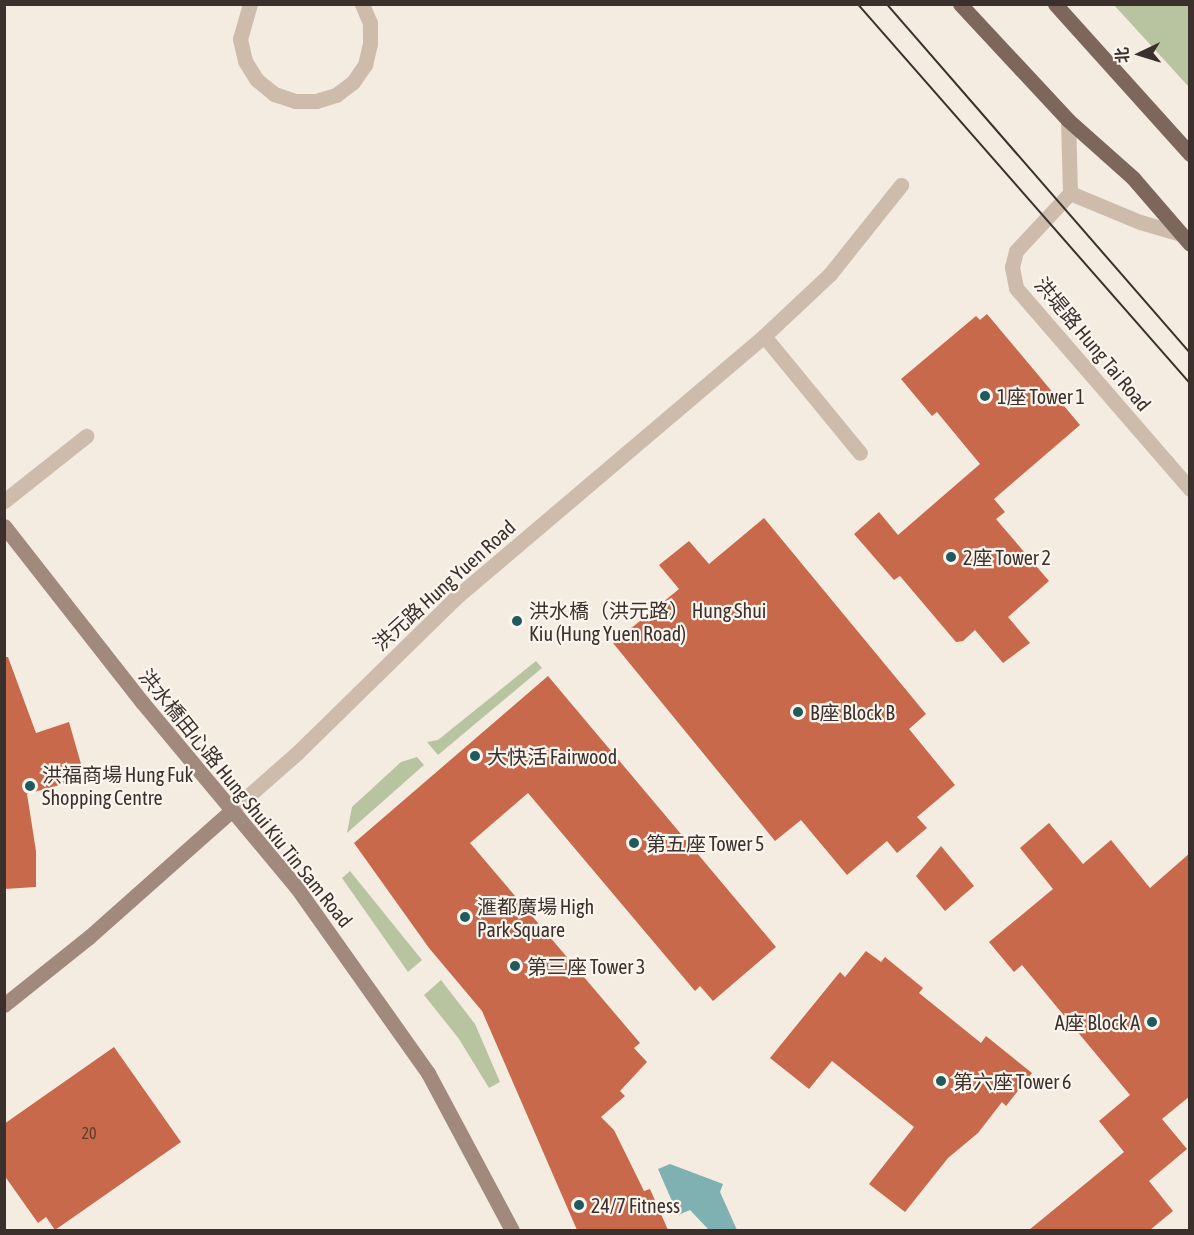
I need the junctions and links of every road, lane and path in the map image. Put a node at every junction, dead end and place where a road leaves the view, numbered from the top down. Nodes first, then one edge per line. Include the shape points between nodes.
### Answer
1 (250, 4) edge
2 (362, 4) edge
3 (960, 4) edge
4 (1055, 4) edge
5 (1068, 120) junction
6 (1190, 154) edge
7 (901, 186) dead end
8 (1070, 193) junction
9 (1185, 239) edge
10 (764, 336) junction
11 (86, 436) dead end
12 (860, 453) dead end
13 (1190, 489) edge
14 (4, 501) edge
15 (4, 526) edge
16 (231, 811) junction
17 (4, 1005) edge
18 (512, 1230) edge

1 - 2 street via 240,39 245,62 257,80 274,94 295,101 316,101 336,95 353,82 365,65 370,23
3 - 5 main road
4 - 6 main road
5 - 8 street
5 - 9 main road via 1133,178
7 - 10 street, 洪元路 Hung Yuen Road via 830,274
8 - 9 street
8 - 13 street, 洪堤路 Hung Tai Road via 1016,251 1012,267 1016,288
10 - 12 street
10 - 16 street, 洪元路 Hung Yuen Road via 454,599 297,753
11 - 14 street
15 - 16 street, 洪水橋田心路 Hung Shui Kiu Tin Sam Road
16 - 17 street, 洪元路 Hung Yuen Road via 89,937
16 - 18 street, 洪水橋田心路 Hung Shui Kiu Tin Sam Road via 297,888 428,1073

